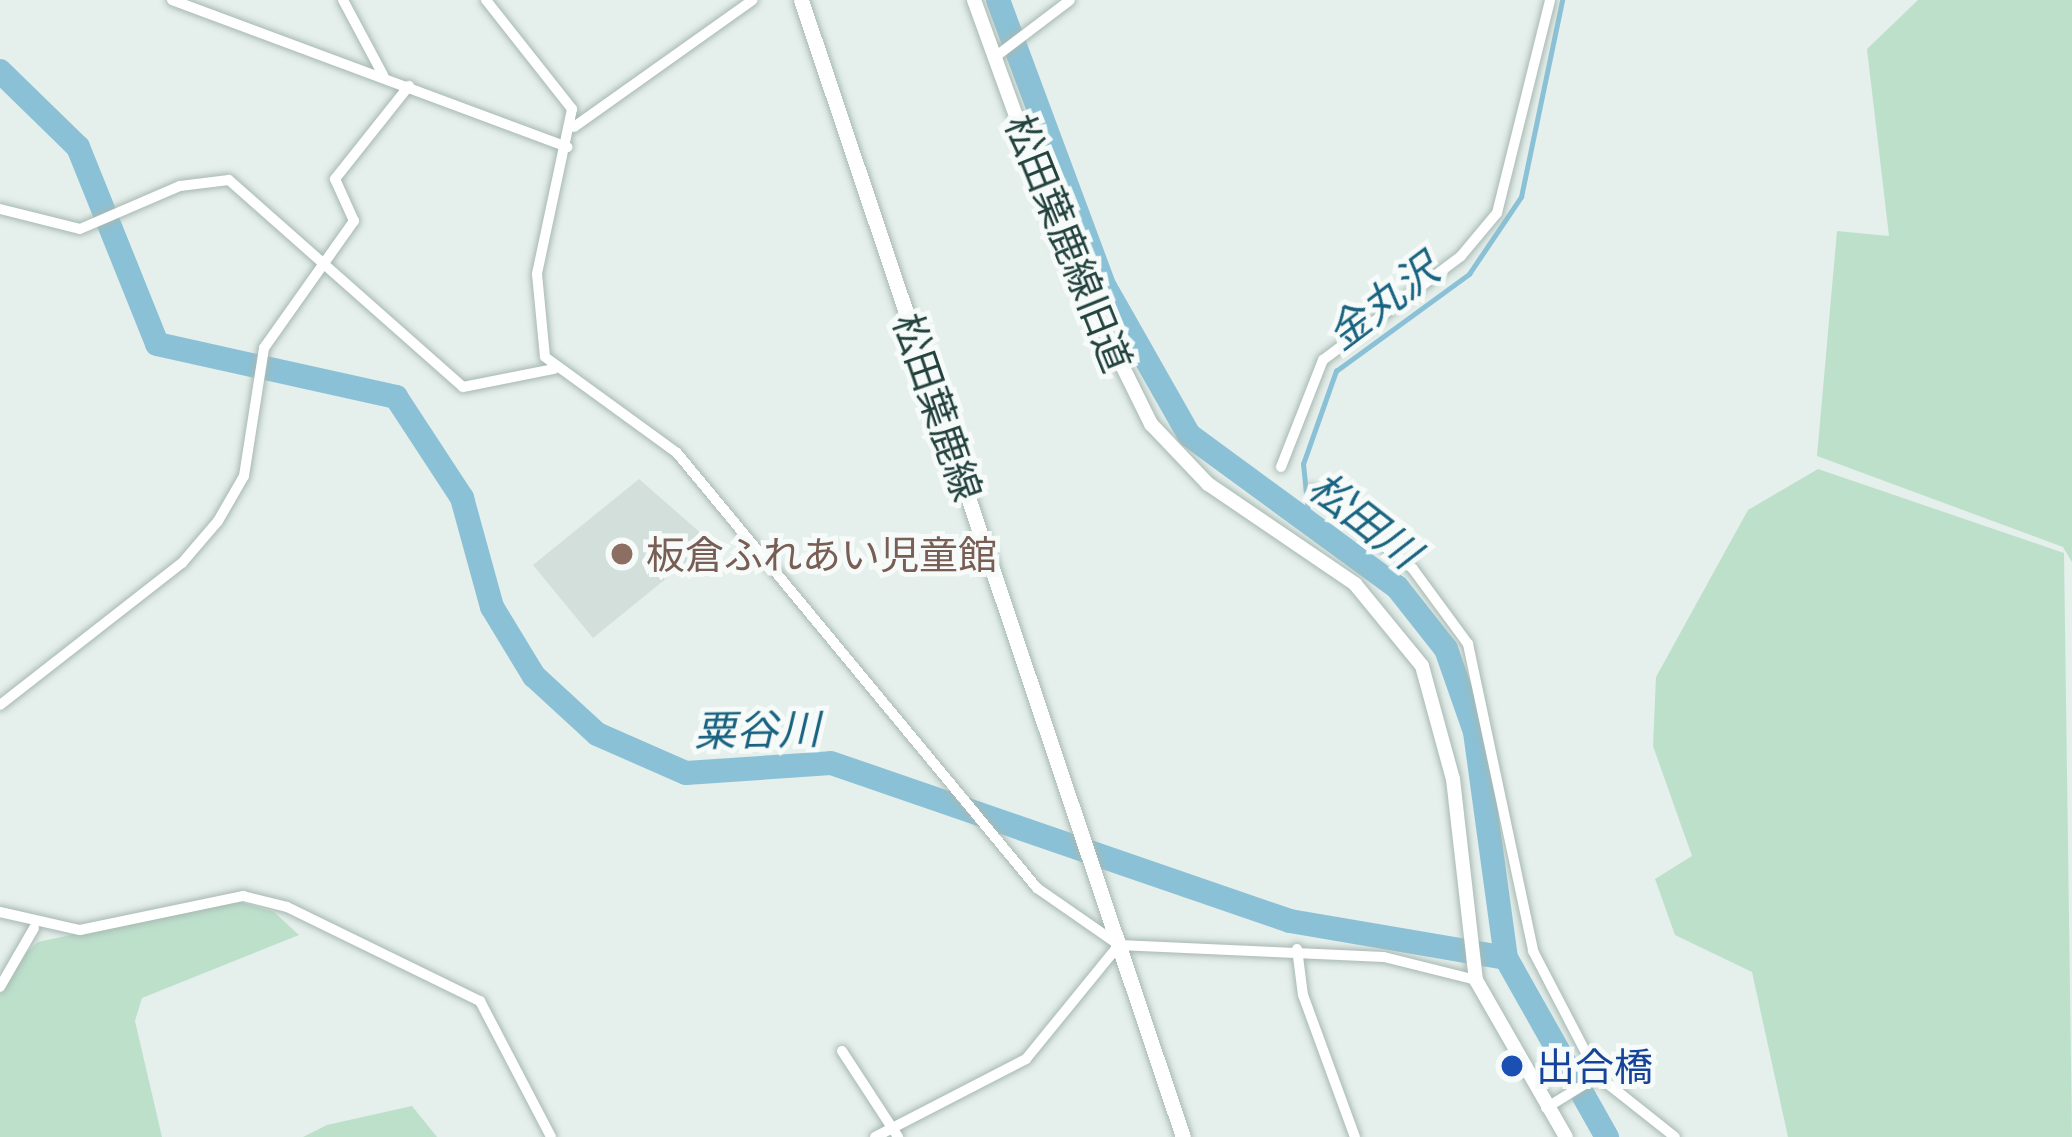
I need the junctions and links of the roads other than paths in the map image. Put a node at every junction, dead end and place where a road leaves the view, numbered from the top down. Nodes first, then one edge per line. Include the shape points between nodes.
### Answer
1 (172, 0) edge
2 (343, 0) edge
3 (486, 0) edge
4 (753, 0) edge
5 (801, 0) edge
6 (974, 0) edge
7 (1070, 0) edge
8 (1550, 0) edge
9 (995, 57) junction
10 (382, 75) junction
11 (409, 86) junction
12 (574, 127) junction
13 (568, 147) junction
14 (0, 209) edge
15 (316, 261) junction
16 (554, 369) junction
17 (1281, 467) dead end
18 (1312, 490) dead end
19 (0, 705) edge
20 (0, 912) edge
21 (34, 928) junction
22 (1119, 944) junction
23 (1297, 950) junction
24 (1475, 976) junction
25 (0, 987) edge
26 (842, 1051) dead end
27 (1594, 1079) junction
28 (1550, 1106) junction
29 (894, 1131) edge
30 (551, 1137) edge
31 (875, 1137) edge
32 (1183, 1137) edge
33 (1355, 1137) edge
34 (1566, 1137) edge
35 (1675, 1137) edge

1 - 10 street
2 - 10 street
3 - 12 street via 559,85
4 - 12 street
5 - 22 main road, 松田葉鹿線
6 - 9 street, 松田葉鹿線旧道
7 - 9 street
8 - 17 street via 1497,213 1460,256 1323,360
9 - 24 street, 松田葉鹿線旧道 via 1088,305 1150,424 1208,484 1355,584 1422,666 1453,779
10 - 11 street
11 - 13 street
11 - 15 street via 334,179 356,215
12 - 13 street
13 - 16 street via 536,288
14 - 15 street via 80,229 180,187 229,180
15 - 16 street via 463,387
15 - 19 street via 264,348 244,476 218,521 182,563
16 - 22 street via 677,453 976,823 1037,888
18 - 27 street via 1414,570 1468,644 1496,736 1529,937
20 - 21 street
21 - 25 street
21 - 30 street via 80,930 244,896 287,907 480,1001
22 - 23 street
22 - 29 street via 1026,1059
22 - 32 main road
23 - 24 street
23 - 33 street via 1303,995
24 - 28 street
26 - 29 street
27 - 28 street
27 - 35 street
28 - 34 street
29 - 31 street

